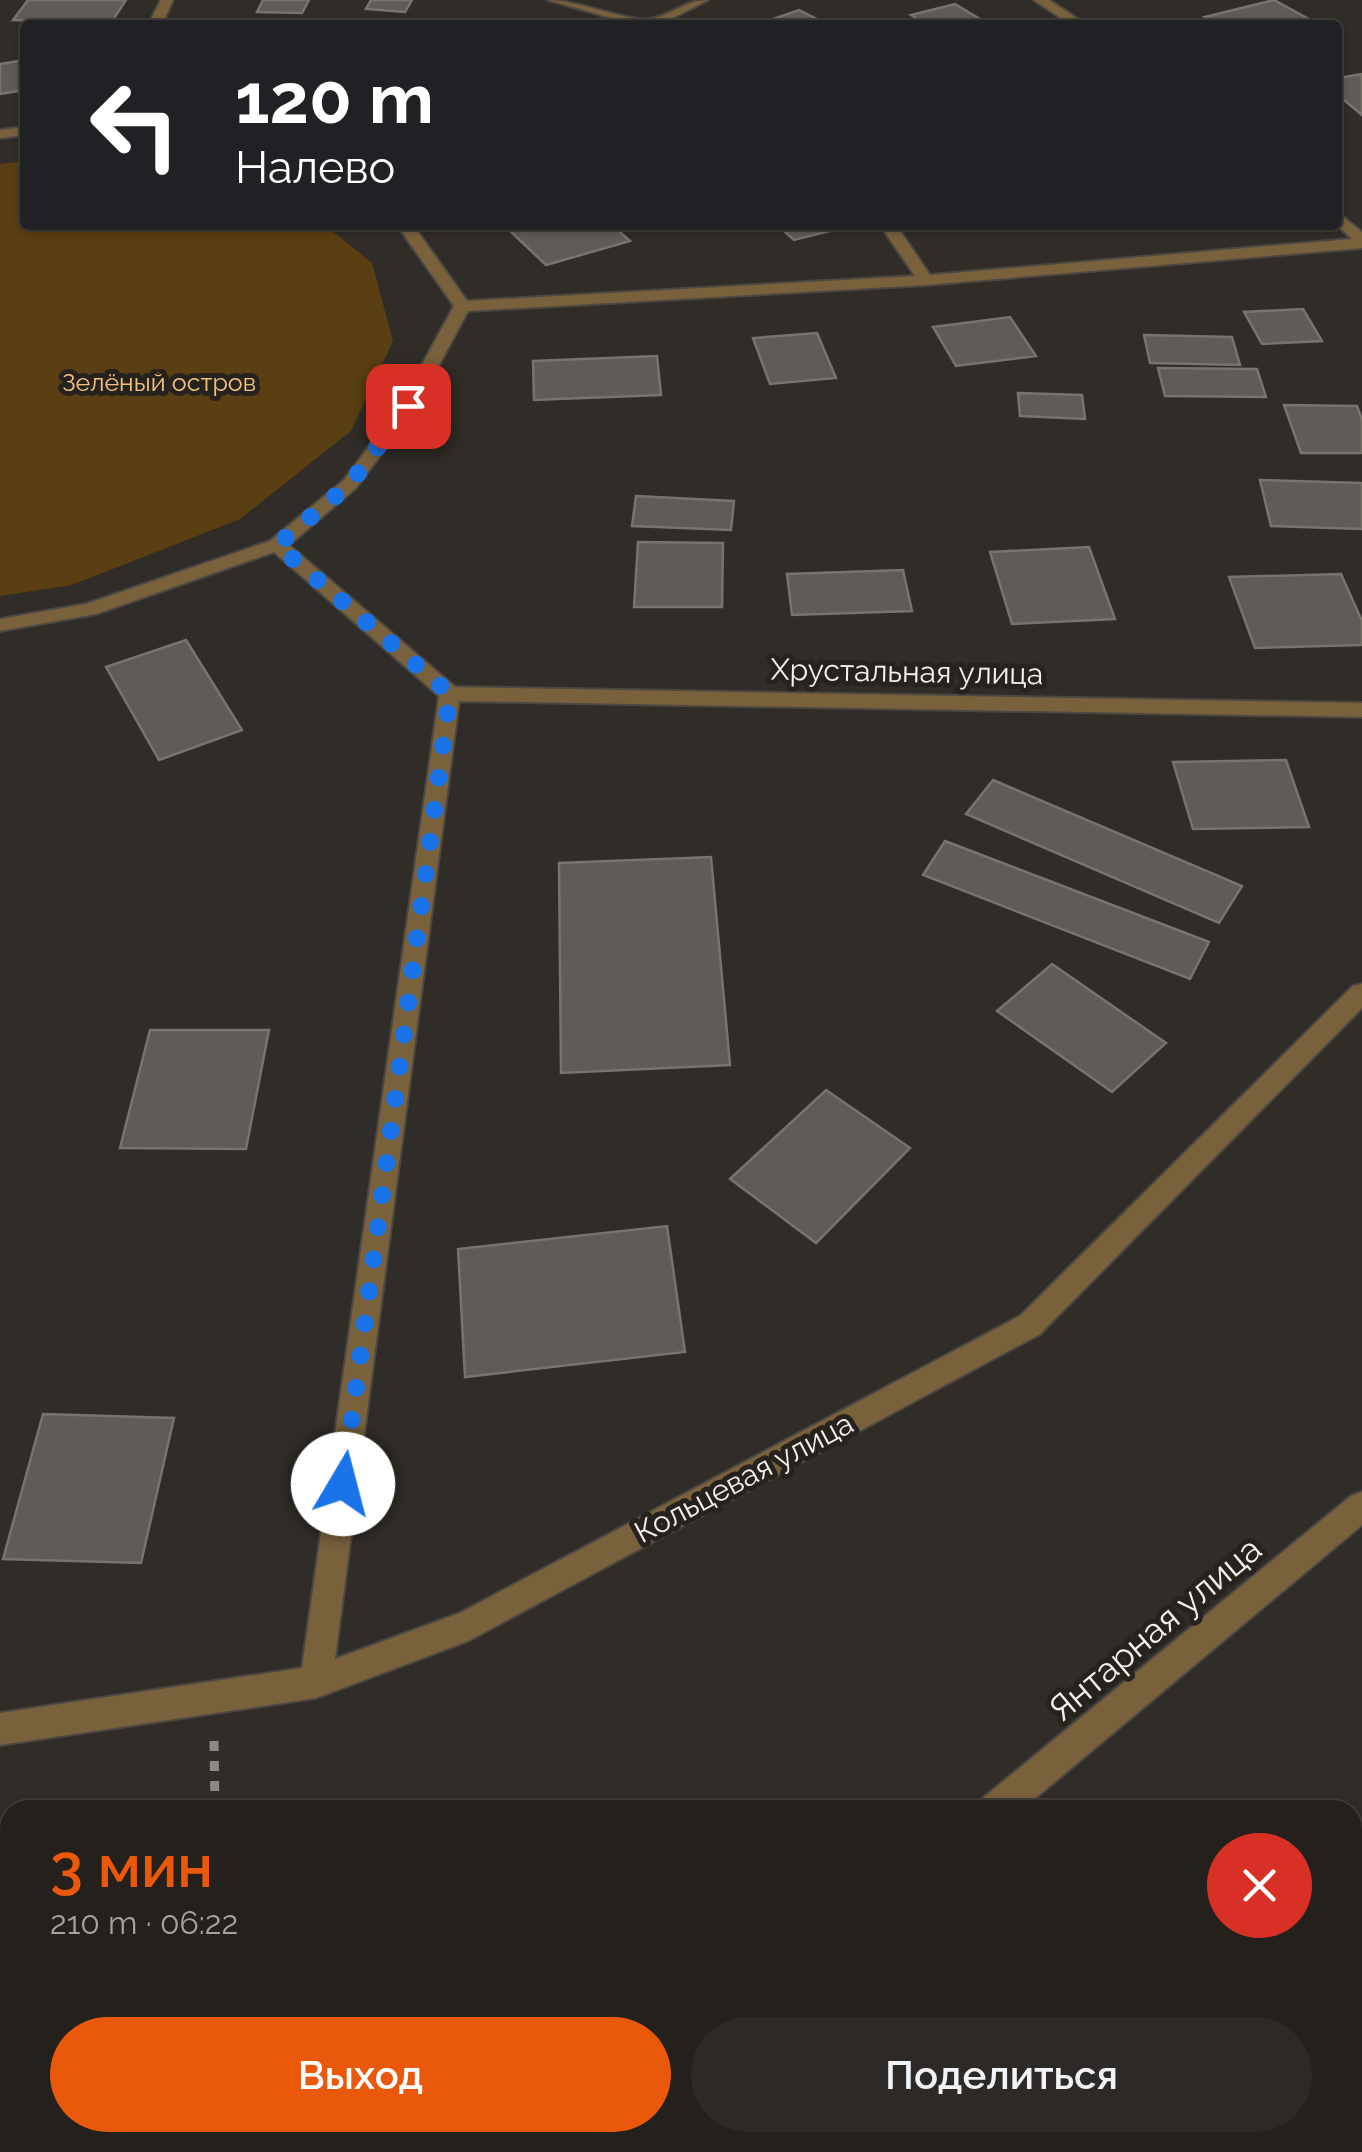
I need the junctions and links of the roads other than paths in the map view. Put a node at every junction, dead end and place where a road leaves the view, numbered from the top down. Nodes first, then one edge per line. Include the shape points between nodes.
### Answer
1 (554, 0) edge
2 (702, 0) edge
3 (1040, 0) edge
4 (630, 20) edge
5 (660, 20) edge
6 (1072, 20) edge
7 (1342, 222) edge
8 (409, 230) edge
9 (891, 230) edge
10 (1362, 241) edge
11 (926, 280) junction
12 (462, 306) junction
13 (277, 545) junction
14 (0, 626) edge
15 (450, 694) junction
16 (1362, 710) edge
17 (1362, 994) edge
18 (1362, 1506) edge
19 (316, 1682) junction
20 (0, 1729) edge
21 (1007, 1800) edge

1 - 4 street
2 - 5 street
3 - 6 street
7 - 10 street
8 - 12 street
9 - 11 street
10 - 11 street
11 - 12 street
12 - 13 street via 408,406 350,484
13 - 14 street via 89,610
13 - 15 street
15 - 16 street, Хрустальная улица
15 - 19 street
17 - 19 street, Кольцевая улица via 1030,1325 468,1626
18 - 21 street, Янтарная улица
19 - 20 street, Кольцевая улица

